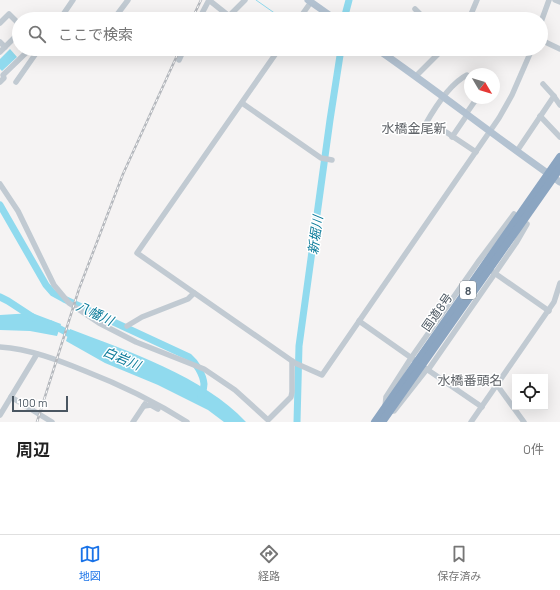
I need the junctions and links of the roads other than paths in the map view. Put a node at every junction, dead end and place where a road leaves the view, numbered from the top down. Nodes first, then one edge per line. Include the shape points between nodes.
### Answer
1 (73, 0) edge
2 (128, 0) edge
3 (209, 0) edge
4 (245, 0) edge
5 (477, 0) edge
6 (549, 0) edge
7 (555, 0) edge
8 (309, 1) edge
9 (560, 2) edge
10 (415, 9) dead end
11 (65, 12) edge
12 (119, 12) edge
13 (203, 12) edge
14 (224, 12) edge
15 (233, 12) edge
16 (303, 12) edge
17 (325, 12) edge
18 (418, 12) edge
19 (472, 12) edge
20 (545, 12) edge
21 (12, 16) edge
22 (0, 23) edge
23 (12, 40) edge
24 (0, 42) edge
25 (548, 43) edge
26 (5, 47) junction
27 (560, 49) edge
28 (0, 52) edge
29 (22, 56) edge
30 (34, 56) edge
31 (181, 56) edge
32 (274, 56) edge
33 (387, 56) edge
34 (436, 56) edge
35 (529, 56) edge
36 (179, 60) dead end
37 (1, 74) edge
38 (416, 76) junction
39 (464, 76) edge
40 (0, 82) edge
41 (16, 82) dead end
42 (543, 84) dead end
43 (554, 96) junction
44 (444, 97) junction
45 (242, 103) junction
46 (473, 104) edge
47 (560, 105) edge
48 (466, 114) junction
49 (540, 116) junction
50 (490, 132) junction
51 (452, 136) junction
52 (560, 137) edge
53 (517, 151) junction
54 (476, 152) junction
55 (560, 157) edge
56 (332, 160) dead end
57 (560, 168) edge
58 (554, 178) edge
59 (0, 184) edge
60 (514, 214) dead end
61 (527, 224) dead end
62 (494, 273) junction
63 (560, 283) edge
64 (194, 293) junction
65 (549, 311) junction
66 (359, 322) junction
67 (127, 326) dead end
68 (0, 348) edge
69 (37, 354) junction
70 (412, 358) junction
71 (294, 362) junction
72 (427, 369) junction
73 (497, 385) junction
74 (11, 397) junction
75 (150, 400) junction
76 (144, 406) junction
77 (482, 407) junction
78 (388, 409) junction
79 (0, 415) edge
80 (52, 422) edge
81 (133, 422) edge
82 (180, 422) edge
83 (187, 422) edge
84 (375, 422) edge
85 (382, 422) edge
86 (471, 422) edge
87 (524, 422) edge

1 - 11 street
2 - 12 street
3 - 13 street
3 - 14 street
4 - 15 street
5 - 19 street
6 - 20 street
7 - 9 street
8 - 16 street
8 - 17 main road
10 - 18 street
21 - 22 street via 10,14
23 - 26 street
24 - 26 street
25 - 27 street
26 - 28 street
29 - 37 street
30 - 41 street
31 - 36 street
32 - 45 street
33 - 38 main road
34 - 38 street
35 - 50 street via 512,95
37 - 40 street via 4,78
38 - 44 main road
39 - 44 street
42 - 43 street
43 - 47 street
43 - 49 street
44 - 48 main road
44 - 51 street via 425,125
45 - 56 street via 321,158
45 - 64 street via 137,253
46 - 48 street
48 - 50 main road
48 - 51 street
49 - 52 street
49 - 53 street
50 - 53 main road
50 - 54 street
51 - 54 street
53 - 58 main road
54 - 66 street
55 - 58 highway, 国道8号 / 8
57 - 58 highway, 国道8号 / 8
58 - 78 highway, 国道8号 / 8
59 - 71 street via 18,211 54,285 69,303 88,316 147,347 204,369 235,390 268,420 291,397
60 - 70 street
61 - 62 street
62 - 65 street
62 - 72 street
63 - 65 street
64 - 67 street via 188,299 142,317
64 - 71 street
65 - 73 street
66 - 70 street
66 - 71 street via 322,375
68 - 69 street
69 - 74 street
69 - 75 street via 76,367
70 - 78 street via 386,397
72 - 77 street
72 - 78 street via 394,411
73 - 77 street
73 - 87 street
74 - 79 street
74 - 80 street
75 - 76 street
75 - 83 street
76 - 81 street
76 - 82 street via 154,406
77 - 86 street
78 - 84 highway, 国道8号 / 8
78 - 85 highway, 国道8号 / 8

